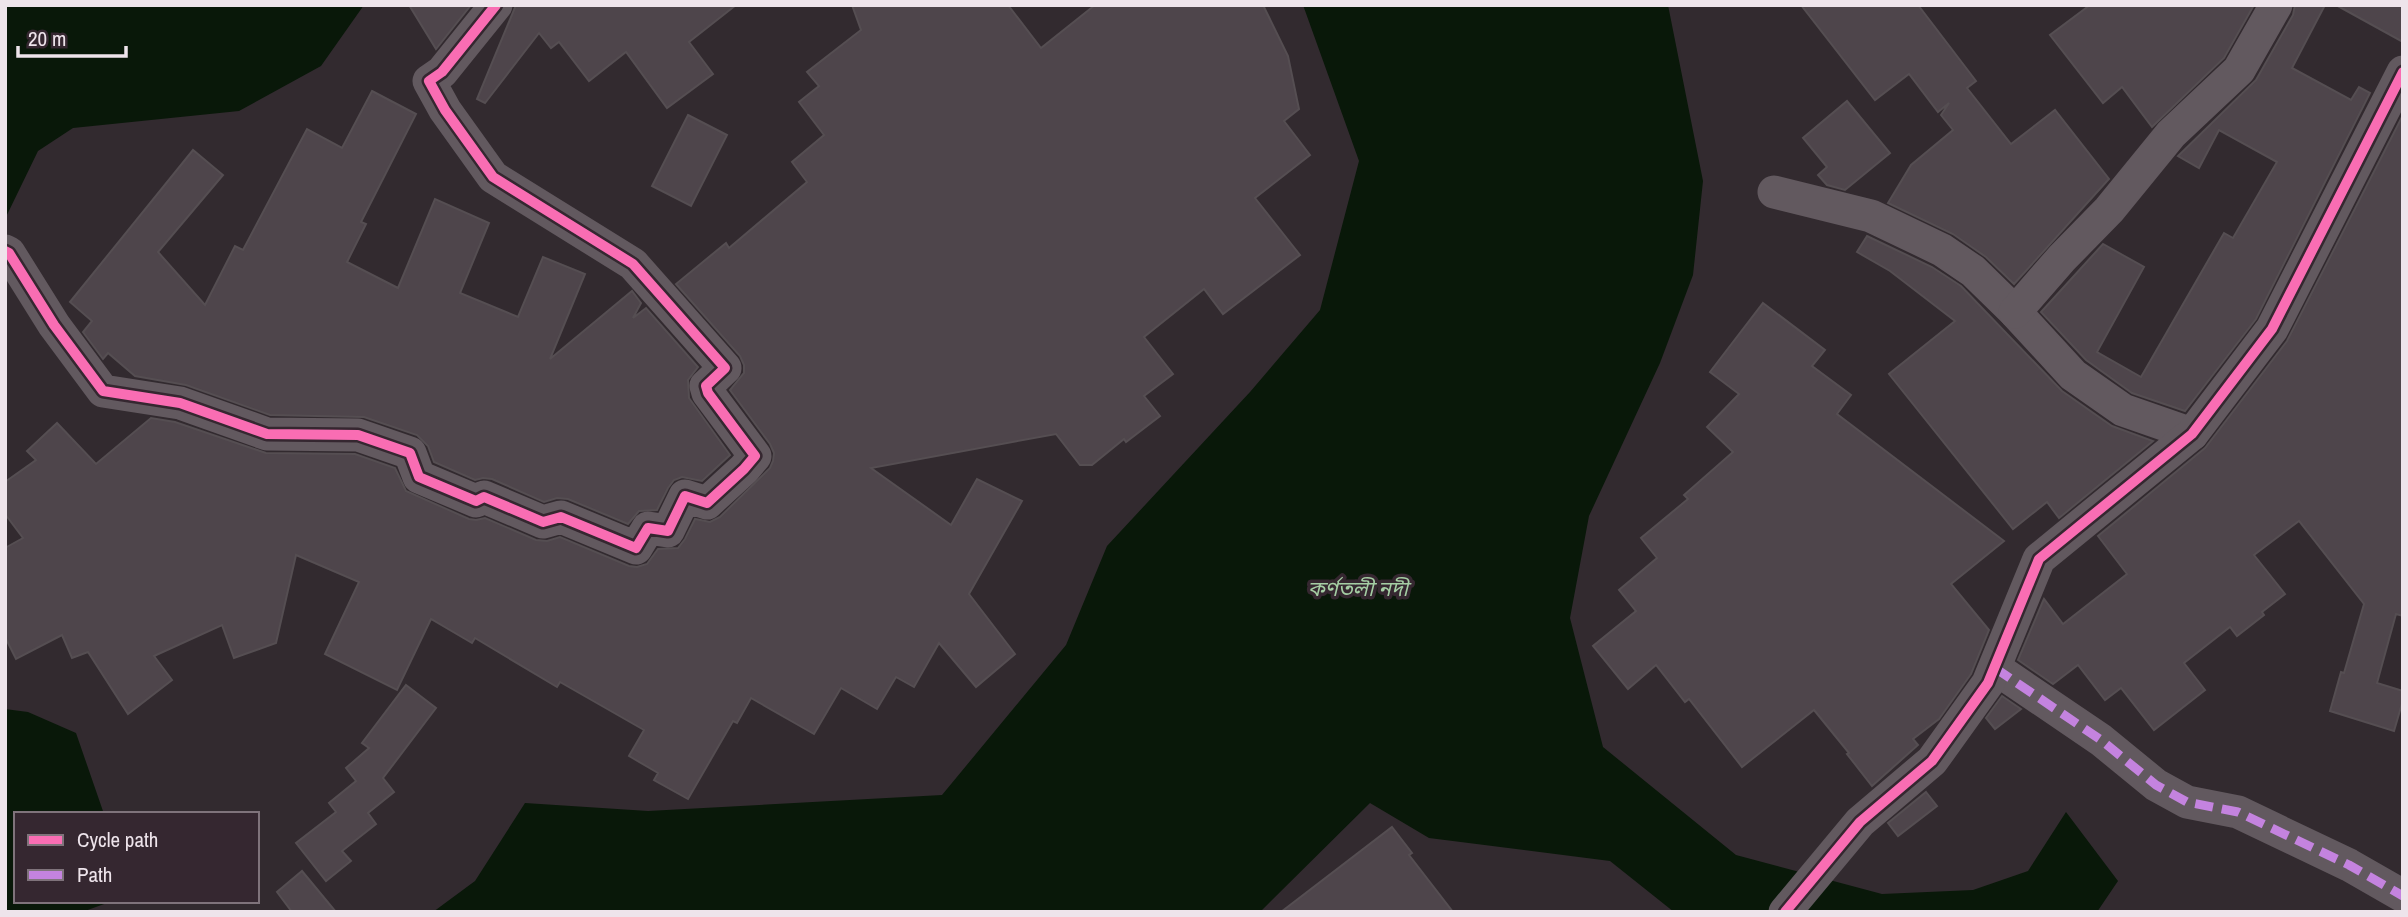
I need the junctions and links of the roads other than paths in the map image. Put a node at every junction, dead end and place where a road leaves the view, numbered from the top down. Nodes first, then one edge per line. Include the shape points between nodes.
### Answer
1 (496, 5) edge
2 (2276, 5) edge
3 (2403, 72) edge
4 (1774, 192) dead end
5 (7, 252) edge
6 (2015, 312) junction
7 (2192, 434) junction
8 (1995, 668) junction
9 (2403, 895) edge
10 (1784, 912) edge

1 - 5 street via 442,72 429,81 445,110 493,177 633,264 724,368 706,386 708,393 755,456 707,503 685,496 668,530 648,528 636,548 561,517 543,522 484,497 476,501 419,477 410,453 358,435 267,434 180,403 103,391
2 - 6 street via 2239,70 2171,134 2109,211
3 - 7 street via 2272,329
4 - 6 street via 1871,216 1942,250 1973,271
6 - 7 street via 2073,375 2123,410
7 - 8 street via 2039,559
8 - 9 street via 2101,740 2156,785 2187,802 2238,813
8 - 10 street via 1932,761 1860,822

